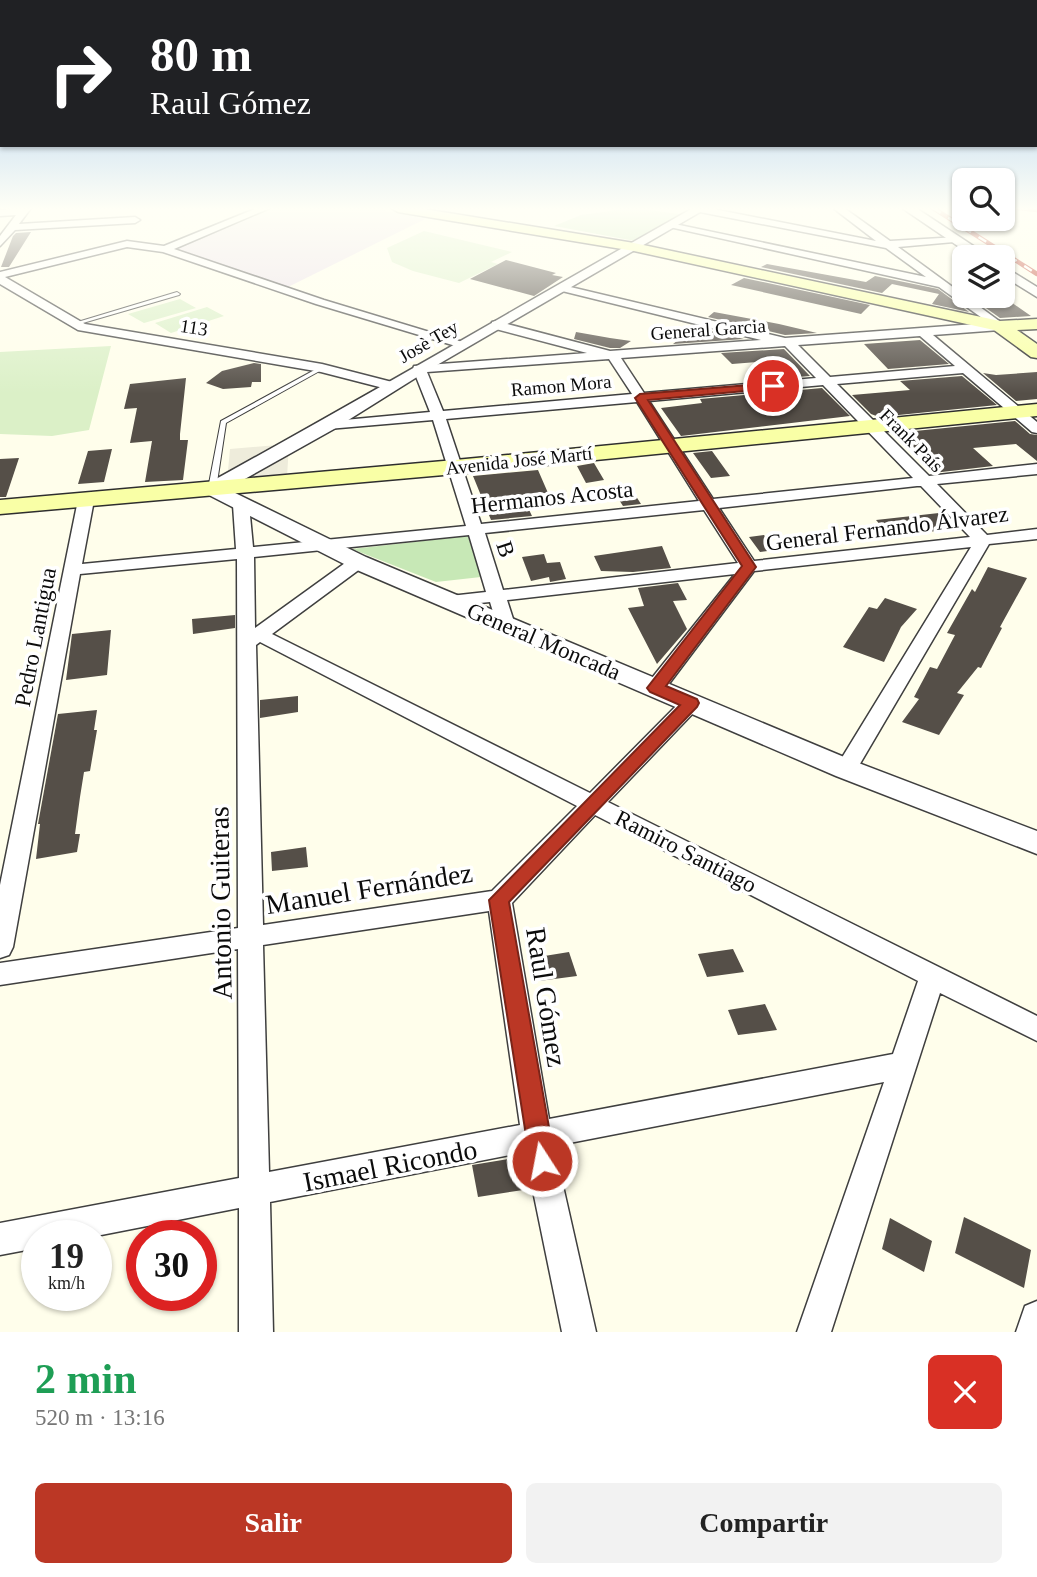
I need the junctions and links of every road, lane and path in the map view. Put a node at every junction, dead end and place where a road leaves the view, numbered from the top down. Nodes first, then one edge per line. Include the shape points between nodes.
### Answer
1 (23, 270) edge
2 (227, 270) edge
3 (593, 270) edge
4 (741, 270) edge
5 (877, 270) edge
6 (923, 270) edge
7 (0, 276) edge
8 (1015, 279) edge
9 (942, 284) junction
10 (562, 288) junction
11 (177, 293) dead end
12 (1037, 293) edge
13 (74, 324) junction
14 (1037, 324) edge
15 (496, 326) junction
16 (1000, 326) junction
17 (923, 332) junction
18 (789, 343) junction
19 (463, 344) junction
20 (1037, 353) edge
21 (614, 356) junction
22 (322, 368) junction
23 (419, 369) junction
24 (964, 369) junction
25 (827, 381) junction
26 (391, 386) junction
27 (640, 398) junction
28 (1026, 411) edge
29 (438, 415) junction
30 (328, 425) junction
31 (871, 426) junction
32 (1037, 429) edge
33 (671, 446) junction
34 (455, 467) junction
35 (1037, 469) edge
36 (925, 481) junction
37 (243, 488) junction
38 (212, 489) junction
39 (86, 500) junction
40 (708, 503) junction
41 (0, 507) edge
42 (475, 528) junction
43 (1037, 534) edge
44 (984, 540) junction
45 (326, 547) junction
46 (245, 554) junction
47 (358, 562) junction
48 (749, 567) junction
49 (73, 570) junction
50 (497, 596) junction
51 (450, 601) junction
52 (506, 625) junction
53 (253, 639) junction
54 (655, 688) junction
55 (691, 703) junction
56 (846, 769) junction
57 (593, 804) junction
58 (1037, 843) edge
59 (499, 900) junction
60 (250, 939) junction
61 (0, 947) edge
62 (0, 974) edge
63 (933, 976) junction
64 (1037, 1029) edge
65 (903, 1065) junction
66 (537, 1137) junction
67 (254, 1192) junction
68 (0, 1239) edge
69 (1037, 1318) edge
70 (256, 1332) edge
71 (579, 1332) edge
72 (814, 1332) edge
73 (1033, 1332) edge

1 - 7 street
2 - 19 street
3 - 10 street, Josè Tey
4 - 16 main road
5 - 9 street
6 - 9 street
7 - 13 street, 113
8 - 12 street
9 - 16 street
10 - 15 street, Josè Tey
10 - 18 street
11 - 13 lane
13 - 22 street, 113
14 - 16 main road
15 - 19 street, Josè Tey
15 - 21 street
16 - 17 street, General Garcia
16 - 20 main road
17 - 18 street, General Garcia
17 - 24 street
18 - 21 street, General Garcia
18 - 25 street, Frank País
19 - 23 street, Josè Tey
21 - 23 street, General Garcia
21 - 27 street
22 - 26 street, 113
22 - 38 lane via 223,422
23 - 26 street, Josè Tey
23 - 29 street, B
24 - 25 street, Ramon Mora
24 - 28 street
25 - 27 street, Ramon Mora
25 - 31 street, Frank País
26 - 30 street, Josè Tey
27 - 29 street, Ramon Mora
27 - 33 street
28 - 31 main road, Avenida José Martí
28 - 32 street
29 - 30 street, Ramon Mora
29 - 34 street, B
30 - 37 street, Josè Tey
31 - 33 main road, Avenida José Martí
31 - 36 street, Frank País
33 - 34 main road, Avenida José Martí
33 - 40 street
34 - 37 main road, Avenida José Martí
34 - 42 street, B
35 - 36 street, Hermanos Acosta
36 - 40 street, Hermanos Acosta
36 - 44 street, Frank País
37 - 38 street, General Moncada
37 - 45 street, General Moncada
37 - 46 street, Antonio Guiteras
38 - 39 main road
39 - 41 main road
39 - 49 street, Pedro Lantigua
40 - 42 street, Hermanos Acosta
40 - 48 street
42 - 45 street, Hermanos Acosta
42 - 50 street, B
43 - 44 street, General Fernando Álvarez
44 - 48 street, General Fernando Álvarez
44 - 56 street
45 - 46 street, Hermanos Acosta
45 - 47 street, General Moncada
46 - 49 street, Hermanos Acosta
46 - 53 street, Antonio Guiteras
47 - 51 street, General Moncada
47 - 53 street
48 - 50 street, General Fernando Álvarez
48 - 54 street
49 - 61 street, Pedro Lantigua
50 - 51 street, General Fernando Álvarez
50 - 52 street, B
51 - 52 street, General Moncada
52 - 54 street, General Moncada
53 - 57 street, Ramiro Santiago
53 - 60 street, Antonio Guiteras
54 - 55 street, General Moncada
55 - 56 street, General Moncada
55 - 57 street
56 - 58 street, General Moncada
57 - 59 street
57 - 63 street, Ramiro Santiago
59 - 60 street, Manuel Fernández
59 - 66 street, Raul Gómez
60 - 62 street, Manuel Fernández
60 - 67 street, Antonio Guiteras
63 - 64 street, Ramiro Santiago
63 - 65 street
65 - 66 street, Ismael Ricondo
65 - 72 street
66 - 67 street, Ismael Ricondo
66 - 71 street, Raul Gómez
67 - 68 street, Ismael Ricondo
67 - 70 street, Antonio Guiteras
69 - 73 street

